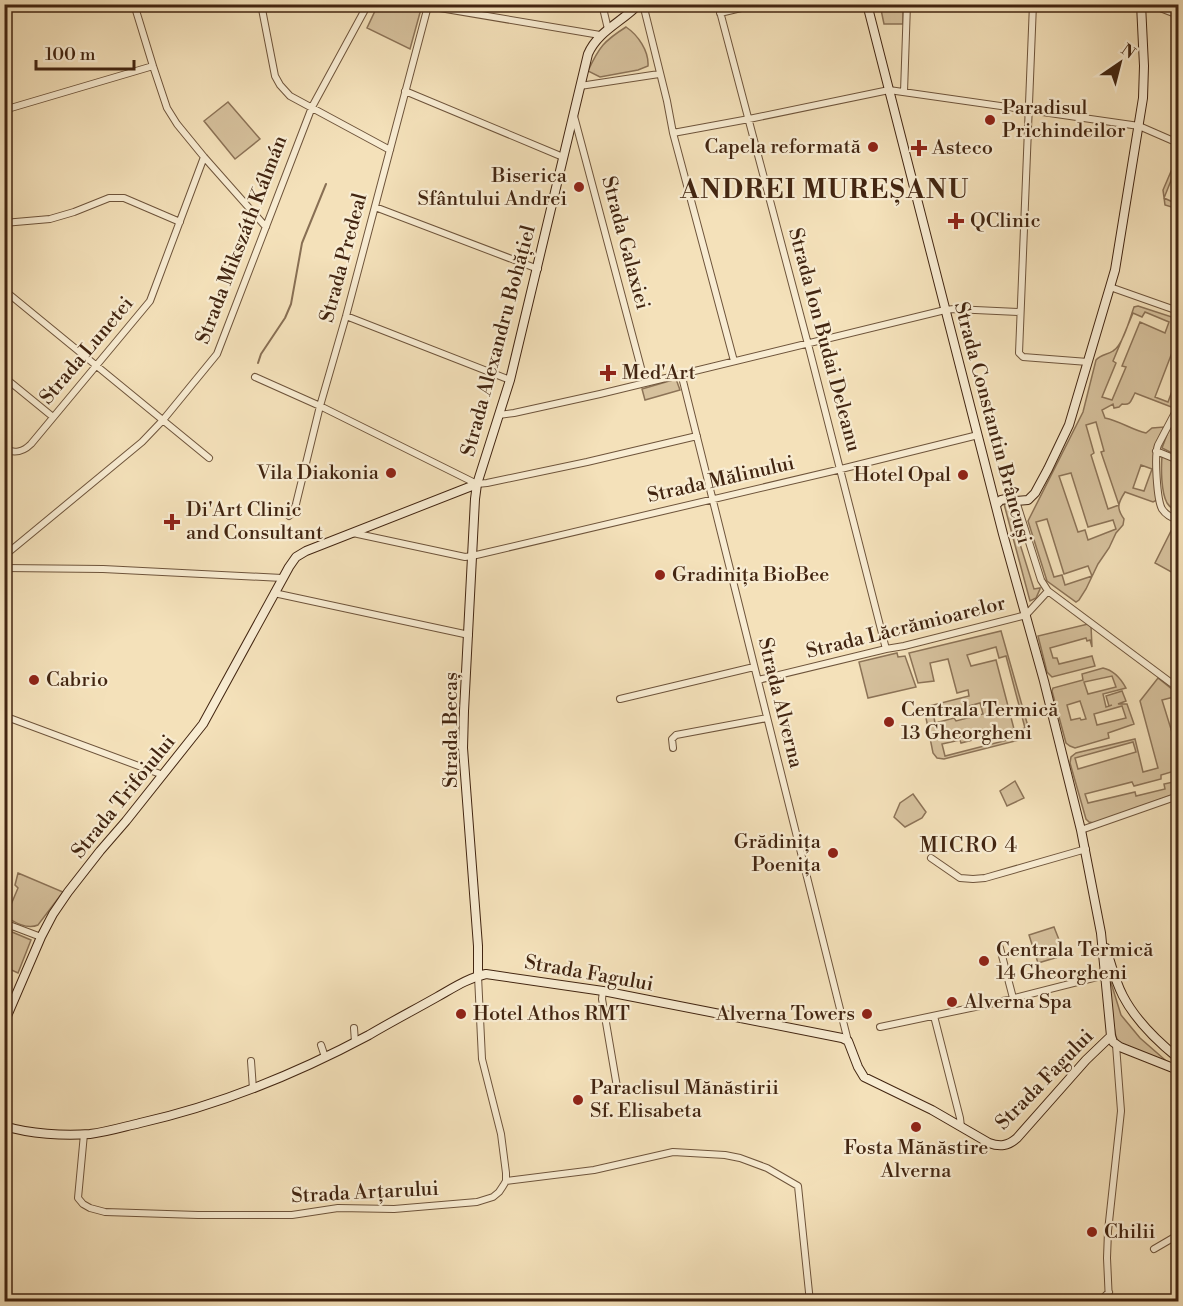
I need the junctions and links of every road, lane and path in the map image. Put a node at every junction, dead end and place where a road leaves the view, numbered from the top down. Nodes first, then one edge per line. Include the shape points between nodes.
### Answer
1 (134, 4) edge
2 (261, 4) edge
3 (368, 4) edge
4 (382, 4) edge
5 (602, 4) edge
6 (641, 4) edge
7 (718, 4) edge
8 (758, 4) edge
9 (867, 4) edge
10 (908, 4) edge
11 (1033, 4) edge
12 (1141, 4) edge
13 (1150, 4) edge
14 (428, 6) junction
15 (720, 13) junction
16 (1179, 15) edge
17 (608, 29) junction
18 (600, 35) junction
19 (153, 66) junction
20 (659, 74) junction
21 (580, 86) junction
22 (889, 90) junction
23 (405, 91) junction
24 (904, 92) junction
25 (312, 107) junction
26 (4, 110) edge
27 (1029, 111) junction
28 (573, 112) junction
29 (749, 119) junction
30 (1139, 126) junction
31 (673, 133) junction
32 (1179, 143) edge
33 (390, 150) junction
34 (563, 157) junction
35 (204, 158) junction
36 (375, 207) junction
37 (180, 222) junction
38 (4, 223) edge
39 (266, 226) junction
40 (538, 269) junction
41 (1110, 287) junction
42 (4, 290) edge
43 (945, 310) junction
44 (1179, 311) edge
45 (1020, 312) junction
46 (346, 316) junction
47 (808, 343) junction
48 (734, 361) junction
49 (1088, 362) junction
50 (96, 366) junction
51 (681, 374) junction
52 (4, 376) edge
53 (255, 377) dead end
54 (510, 380) junction
55 (645, 382) junction
56 (320, 406) junction
57 (1179, 407) edge
58 (499, 415) junction
59 (54, 417) junction
60 (163, 420) junction
61 (978, 435) junction
62 (696, 436) junction
63 (4, 448) edge
64 (1156, 451) junction
65 (209, 458) dead end
66 (1179, 460) edge
67 (841, 469) junction
68 (477, 484) junction
69 (992, 489) junction
70 (713, 500) junction
71 (1016, 501) junction
72 (996, 505) junction
73 (289, 516) dead end
74 (1179, 520) edge
75 (349, 533) junction
76 (4, 556) edge
77 (472, 556) junction
78 (4, 568) edge
79 (282, 578) junction
80 (1048, 591) junction
81 (274, 593) junction
82 (1026, 615) junction
83 (469, 635) junction
84 (886, 649) junction
85 (754, 667) junction
86 (758, 680) junction
87 (1179, 688) edge
88 (620, 699) dead end
89 (4, 716) edge
90 (767, 718) junction
91 (673, 748) dead end
92 (163, 775) junction
93 (1179, 796) edge
94 (1081, 830) junction
95 (1086, 849) junction
96 (931, 858) dead end
97 (4, 922) edge
98 (1101, 933) junction
99 (41, 938) junction
100 (1000, 948) dead end
101 (1105, 975) junction
102 (478, 976) junction
103 (603, 991) junction
104 (1013, 998) junction
105 (934, 1016) junction
106 (4, 1023) edge
107 (880, 1027) dead end
108 (354, 1029) dead end
109 (1111, 1036) junction
110 (848, 1041) junction
111 (356, 1042) junction
112 (321, 1045) dead end
113 (1116, 1045) junction
114 (325, 1057) junction
115 (1179, 1058) edge
116 (251, 1061) dead end
117 (1179, 1070) edge
118 (617, 1088) dead end
119 (253, 1089) junction
120 (4, 1126) edge
121 (961, 1127) junction
122 (84, 1134) junction
123 (506, 1181) junction
124 (1179, 1235) edge
125 (1155, 1249) dead end
126 (1108, 1292) junction
127 (810, 1302) edge
128 (1099, 1302) edge
129 (1109, 1302) edge

1 - 19 street
2 - 25 street via 275,76 284,91
3 - 25 street, Strada Mikszáth Kálmán
4 - 14 street
5 - 17 street
6 - 17 main road
6 - 20 street
7 - 15 street, Strada Ion Budai Deleanu
8 - 15 street
9 - 22 main road, Strada Constantin Brâncuși
10 - 24 street
11 - 27 street
12 - 30 main road via 1144,66
13 - 16 street
14 - 18 street
14 - 23 street, Strada Predeal
15 - 29 street, Strada Ion Budai Deleanu
17 - 18 main road
18 - 21 main road, Strada Alexandru Bohățiel via 588,54
19 - 26 street
19 - 35 street via 167,108
20 - 21 street
20 - 31 street
21 - 28 main road, Strada Alexandru Bohățiel
22 - 24 street
22 - 29 street
22 - 43 main road, Strada Constantin Brâncuși
23 - 33 street, Strada Predeal
23 - 34 street
24 - 27 street
25 - 33 street
25 - 39 street, Strada Mikszáth Kálmán
27 - 30 street
27 - 45 street
28 - 34 main road, Strada Alexandru Bohățiel
28 - 55 street, Strada Galaxiei
29 - 31 street
29 - 47 street, Strada Ion Budai Deleanu
30 - 32 street
30 - 41 main road
31 - 48 street
33 - 36 street, Strada Predeal
34 - 40 main road, Strada Alexandru Bohățiel
35 - 37 street, Strada Lunetei
35 - 39 street
36 - 40 street
36 - 46 street, Strada Predeal
37 - 38 street via 124,198 109,198 50,219
37 - 50 street, Strada Lunetei via 150,301
39 - 60 street, Strada Mikszáth Kálmán via 220,348
40 - 54 main road, Strada Alexandru Bohățiel
41 - 44 street
41 - 49 main road
42 - 50 street
43 - 45 street
43 - 47 street
43 - 61 main road, Strada Constantin Brâncuși
45 - 49 street via 1022,357
46 - 54 street
46 - 56 street, Strada Predeal
47 - 48 street
47 - 67 street, Strada Ion Budai Deleanu
48 - 51 street
49 - 71 main road via 1069,425 1048,469 1033,496
50 - 59 street, Strada Lunetei
50 - 60 street
51 - 55 street
51 - 62 street, Strada Alverna
52 - 59 street
53 - 56 street
54 - 58 main road, Strada Alexandru Bohățiel
55 - 58 street
56 - 68 street
56 - 73 street, Strada Predeal via 294,512
57 - 64 street
58 - 68 main road, Strada Alexandru Bohățiel
59 - 63 street, Strada Lunetei via 22,451
60 - 65 street
60 - 76 street, Strada Mikszáth Kálmán via 131,452
61 - 67 street, Strada Mălinului
61 - 69 main road, Strada Constantin Brâncuși
62 - 68 street
62 - 70 street, Strada Alverna
64 - 66 street
64 - 74 street via 1163,510
67 - 70 street, Strada Mălinului
67 - 84 street, Strada Ion Budai Deleanu
68 - 75 main road, Strada Trifoiului
68 - 77 main road, Strada Becaș
69 - 71 main road
69 - 72 main road, Strada Constantin Brâncuși
70 - 77 street, Strada Mălinului
70 - 85 street, Strada Alverna
71 - 72 main road via 1001,500
71 - 80 street
72 - 82 main road, Strada Constantin Brâncuși
75 - 77 street
75 - 79 main road, Strada Trifoiului via 300,554
77 - 83 main road, Strada Becaș
78 - 79 street
79 - 81 main road, Strada Trifoiului
80 - 82 street
80 - 87 street
81 - 83 street
81 - 92 main road, Strada Trifoiului via 203,724
82 - 84 street, Strada Lăcrămioarelor
82 - 94 main road, Strada Constantin Brâncuși
83 - 102 main road, Strada Becaș via 464,748
84 - 86 street, Strada Lăcrămioarelor
85 - 86 street, Strada Alverna
85 - 88 street
86 - 90 street, Strada Alverna
89 - 92 street
90 - 91 street via 676,735
90 - 110 street, Strada Alverna
92 - 99 main road, Strada Trifoiului via 68,892
93 - 94 street
94 - 95 main road, Strada Constantin Brâncuși
95 - 96 street via 973,879 960,878
95 - 98 main road, Strada Constantin Brâncuși
97 - 99 street
98 - 101 main road, Strada Constantin Brâncuși
98 - 115 main road via 1130,1008 1150,1033
99 - 106 main road, Strada Trifoiului
100 - 104 street
101 - 104 street
101 - 109 main road, Strada Constantin Brâncuși
102 - 103 main road, Strada Fagului via 495,975
102 - 111 main road, Strada Fagului
102 - 123 street via 482,1059 501,1134
103 - 110 main road, Strada Fagului
103 - 118 street
104 - 105 street
105 - 107 street
105 - 121 street
108 - 111 street
109 - 113 main road
109 - 121 main road, Strada Fagului via 1008,1145 993,1144
110 - 121 main road, Strada Fagului via 864,1077
111 - 114 main road, Strada Fagului
112 - 114 street
113 - 117 main road
113 - 126 street via 1121,1111 1108,1231
114 - 119 main road, Strada Fagului
116 - 119 street
119 - 122 main road, Strada Fagului via 170,1116
120 - 122 main road, Strada Fagului
122 - 123 street, Strada Arțarului via 78,1198 90,1208 105,1212 292,1215 338,1208 394,1209 485,1200 499,1192
123 - 127 street via 594,1170 674,1152 725,1155 755,1163 798,1186
124 - 125 street
126 - 128 street
126 - 129 street

